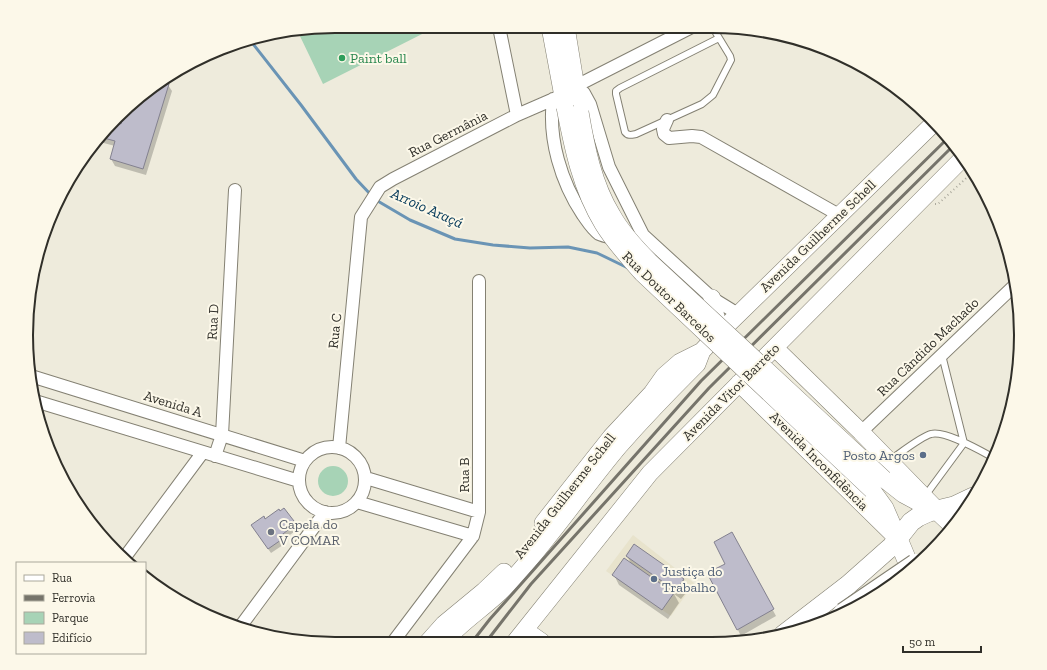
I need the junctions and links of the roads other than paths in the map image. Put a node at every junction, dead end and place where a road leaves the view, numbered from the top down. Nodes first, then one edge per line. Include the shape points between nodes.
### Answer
1 (500, 33) edge
2 (551, 33) edge
3 (566, 33) edge
4 (681, 33) edge
5 (716, 33) edge
6 (719, 38) junction
7 (567, 100) junction
8 (517, 115) junction
9 (667, 120) junction
10 (931, 126) edge
11 (960, 162) edge
12 (235, 190) dead end
13 (364, 214) joint
14 (839, 215) junction
15 (642, 235) junction
16 (480, 281) dead end
17 (1010, 290) edge
18 (712, 298) junction
19 (738, 314) junction
20 (719, 332) junction
21 (775, 348) junction
22 (942, 355) junction
23 (37, 378) edge
24 (740, 383) junction
25 (657, 396) junction
26 (41, 402) edge
27 (861, 432) junction
28 (222, 435) junction
29 (964, 443) junction
30 (339, 448) junction
31 (209, 454) junction
32 (989, 456) edge
33 (305, 461) junction
34 (889, 461) junction
35 (366, 478) junction
36 (299, 482) junction
37 (878, 484) junction
38 (964, 501) edge
39 (357, 502) junction
40 (930, 504) junction
41 (325, 512) junction
42 (479, 512) junction
43 (950, 522) edge
44 (473, 536) junction
45 (898, 539) junction
46 (127, 554) edge
47 (909, 564) edge
48 (882, 584) edge
49 (848, 585) junction
50 (243, 623) edge
51 (796, 625) edge
52 (520, 636) edge
53 (397, 637) edge
54 (432, 637) edge
55 (448, 637) edge

1 - 8 street
2 - 7 main road, Rua Doutor Barcelos
3 - 7 main road, Rua Doutor Barcelos
4 - 7 street, Rua Germânia
5 - 6 lane
6 - 9 lane via 731,60 713,95 702,104
6 - 9 lane via 616,91 625,132 630,136
7 - 8 street, Rua Germânia
7 - 15 street via 584,93 590,104 609,167
7 - 15 street via 551,121 568,188 578,208 590,226 600,234 615,238
7 - 37 main road, Rua Doutor Barcelos, bridge via 611,215 629,241
8 - 13 street, Rua Germânia via 380,187
9 - 14 street via 663,129 669,138 701,137
10 - 14 main road, Avenida Guilherme Schell
11 - 21 main road, Avenida Vitor Barreto
12 - 28 street, Rua D
13 - 30 street, Rua C
14 - 19 main road, Avenida Guilherme Schell
15 - 18 street
16 - 42 street, Rua B
17 - 22 street, Rua Cândido Machado
18 - 19 street
18 - 20 main road
19 - 20 main road, Avenida Guilherme Schell
20 - 25 main road, Avenida Guilherme Schell via 702,351 672,369 661,380
21 - 24 main road, Avenida Vitor Barreto
21 - 27 main road
22 - 27 street, Rua Cândido Machado
22 - 29 lane
23 - 28 street, Avenida A
24 - 45 main road, Avenida Inconfidência
24 - 52 main road, Avenida Vitor Barreto via 650,474
25 - 54 main road, Avenida Guilherme Schell via 611,437 500,576
25 - 55 main road, Avenida Guilherme Schell via 620,446 509,583
26 - 31 street
27 - 34 main road
28 - 31 street, Rua D
28 - 33 street, Avenida A
29 - 32 lane
29 - 34 lane via 938,432 930,434
29 - 40 lane
30 - 33 street via 320,449
30 - 35 street via 355,457 361,464
31 - 36 street
31 - 46 street, Rua D
33 - 36 street via 300,470
34 - 40 main road
35 - 39 street
35 - 42 street
36 - 41 street via 301,492 307,501
37 - 40 main road via 895,488 914,501
37 - 45 main road, Avenida Inconfidência
38 - 40 main road via 954,506
39 - 41 street via 342,512
39 - 44 street
40 - 43 main road
40 - 45 main road
41 - 50 street
42 - 44 street, Rua B
44 - 53 street, Rua B
45 - 47 main road, Avenida Inconfidência
45 - 49 main road
48 - 49 main road via 864,580
49 - 51 main road

